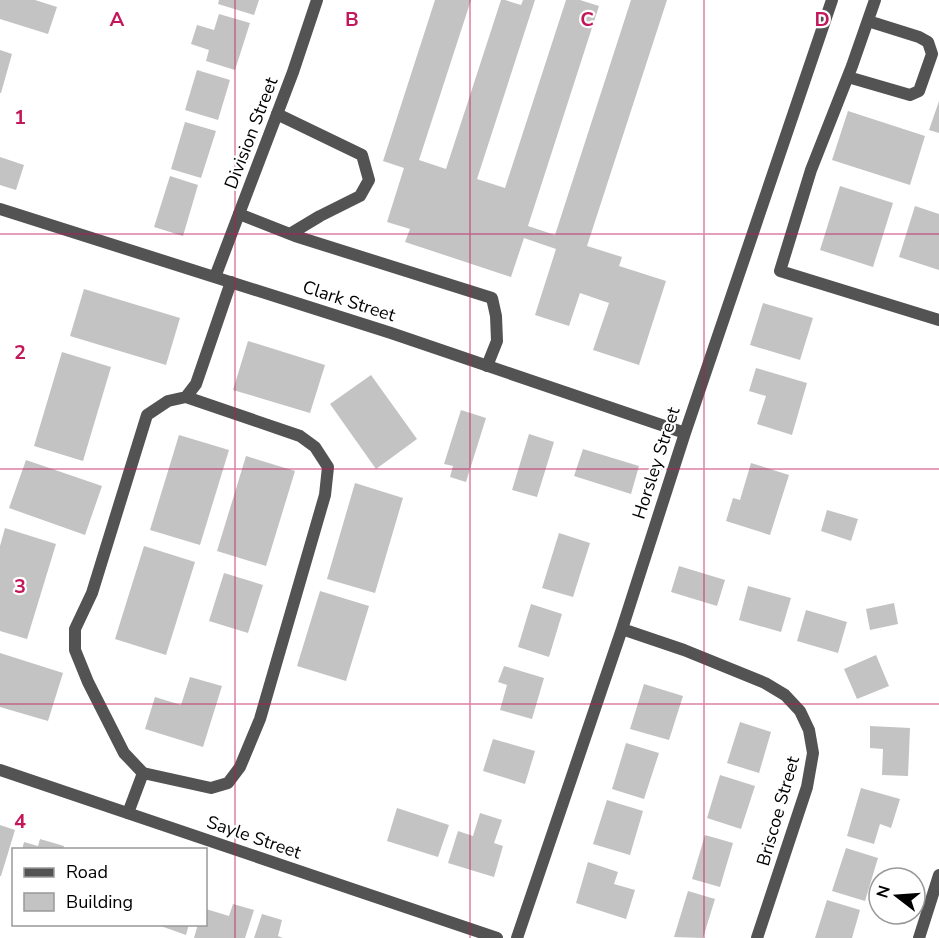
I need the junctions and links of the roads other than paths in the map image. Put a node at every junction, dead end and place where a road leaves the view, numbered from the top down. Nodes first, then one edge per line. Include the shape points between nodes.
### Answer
1 (317, 0) edge
2 (831, 0) edge
3 (875, 0) edge
4 (868, 21) junction
5 (848, 76) junction
6 (277, 114) junction
7 (0, 208) edge
8 (239, 214) junction
9 (290, 234) junction
10 (215, 277) junction
11 (231, 282) junction
12 (939, 320) edge
13 (486, 366) junction
14 (186, 397) junction
15 (685, 433) junction
16 (622, 629) junction
17 (0, 770) edge
18 (143, 773) junction
19 (128, 813) junction
20 (939, 875) edge
21 (497, 938) edge
22 (517, 938) edge
23 (757, 938) edge
24 (919, 938) edge

1 - 6 street, Division Street
2 - 15 street, Horsley Street
3 - 4 street
4 - 5 street
4 - 5 street via 928,42 932,54 919,91 910,95
5 - 12 street via 811,170 780,271
6 - 8 street, Division Street
6 - 9 street via 362,155 369,180 360,196
7 - 10 street, Clark Street
8 - 9 street
8 - 10 street, Division Street
9 - 13 street via 492,298 497,341
10 - 11 street, Clark Street
11 - 13 street, Clark Street
11 - 14 street via 196,384
13 - 15 street, Clark Street
14 - 18 street via 168,401 147,415 92,593 75,629 75,650 87,682 124,753
14 - 18 street via 300,436 315,447 328,466 325,495 260,719 240,767 228,783 211,788
15 - 16 street, Horsley Street
16 - 22 street, Horsley Street
16 - 23 street, Briscoe Street via 765,683 785,695 800,711 809,730 813,753 807,787
17 - 19 street, Sayle Street
18 - 19 street
19 - 21 street, Sayle Street
20 - 24 street

